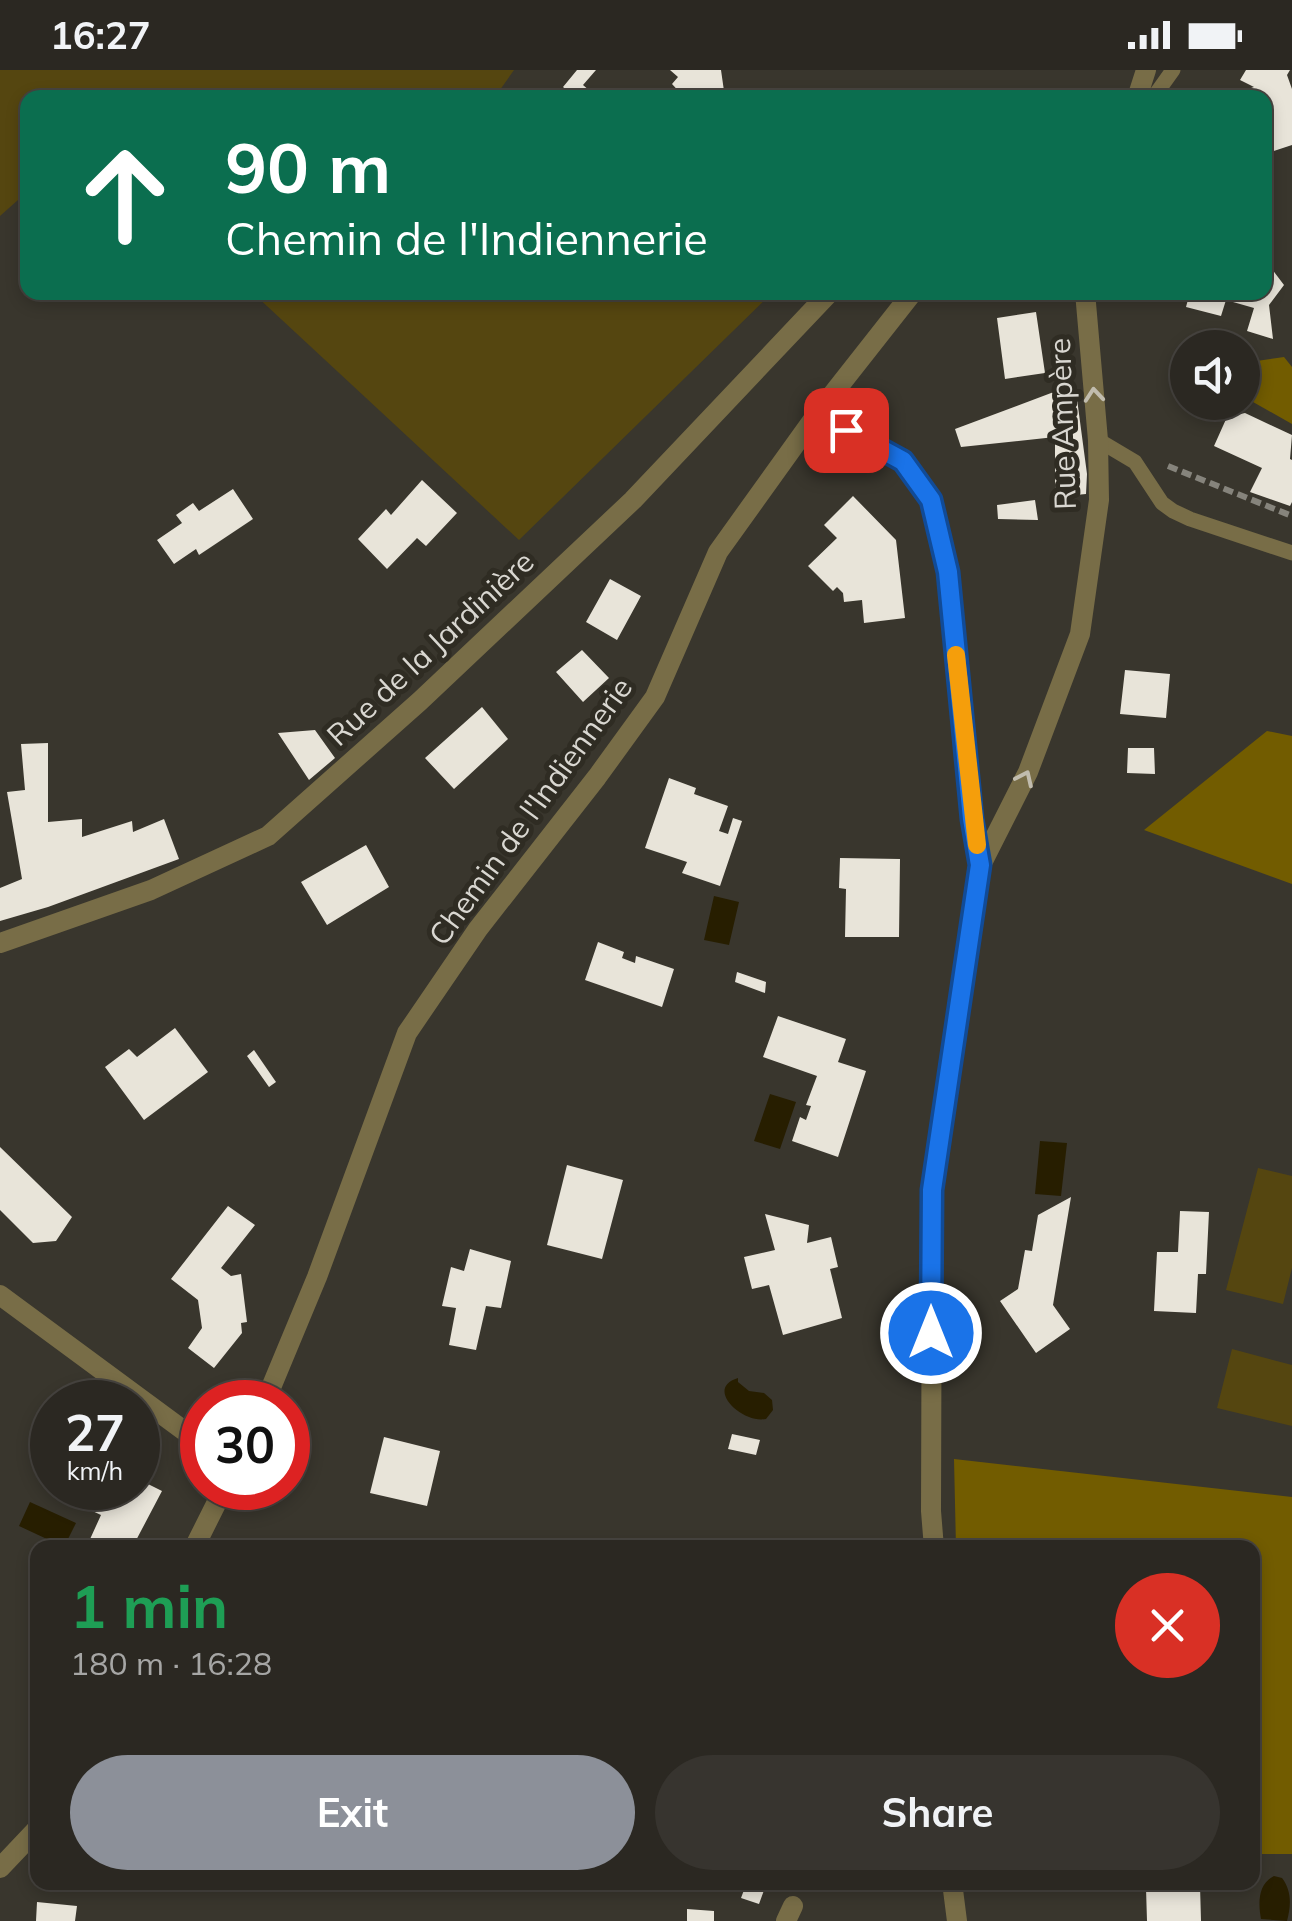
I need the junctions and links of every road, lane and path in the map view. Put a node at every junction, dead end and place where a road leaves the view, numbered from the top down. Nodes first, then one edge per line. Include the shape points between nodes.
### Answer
1 (822, 300) edge
2 (908, 300) edge
3 (1086, 300) edge
4 (817, 414) junction
5 (1098, 440) junction
6 (1120, 451) junction
7 (1292, 516) edge
8 (1292, 553) edge
9 (980, 865) junction
10 (0, 943) edge
11 (0, 1295) edge
12 (273, 1380) edge
13 (180, 1428) edge
14 (213, 1510) edge
15 (198, 1540) edge
16 (933, 1540) edge
17 (30, 1836) edge
18 (0, 1868) edge
19 (949, 1890) edge
20 (957, 1921) edge

1 - 10 street, Rue de la Jardinière via 633,500 268,836 151,890
2 - 4 street, Chemin de l'Indiennerie
5 -> 3 street, Rue Ampère
4 - 9 street via 903,461 931,500 948,572
4 - 12 street, Chemin de l'Indiennerie via 718,552 655,697 478,928 407,1033
5 - 6 lane
9 -> 5 street, Rue Ampère via 1028,772 1080,634 1099,500
6 - 7 path
6 - 8 lane via 1173,511
9 - 16 street, Rue Ampère via 932,1190
11 - 13 street
14 - 15 street
17 - 18 street
19 - 20 street

